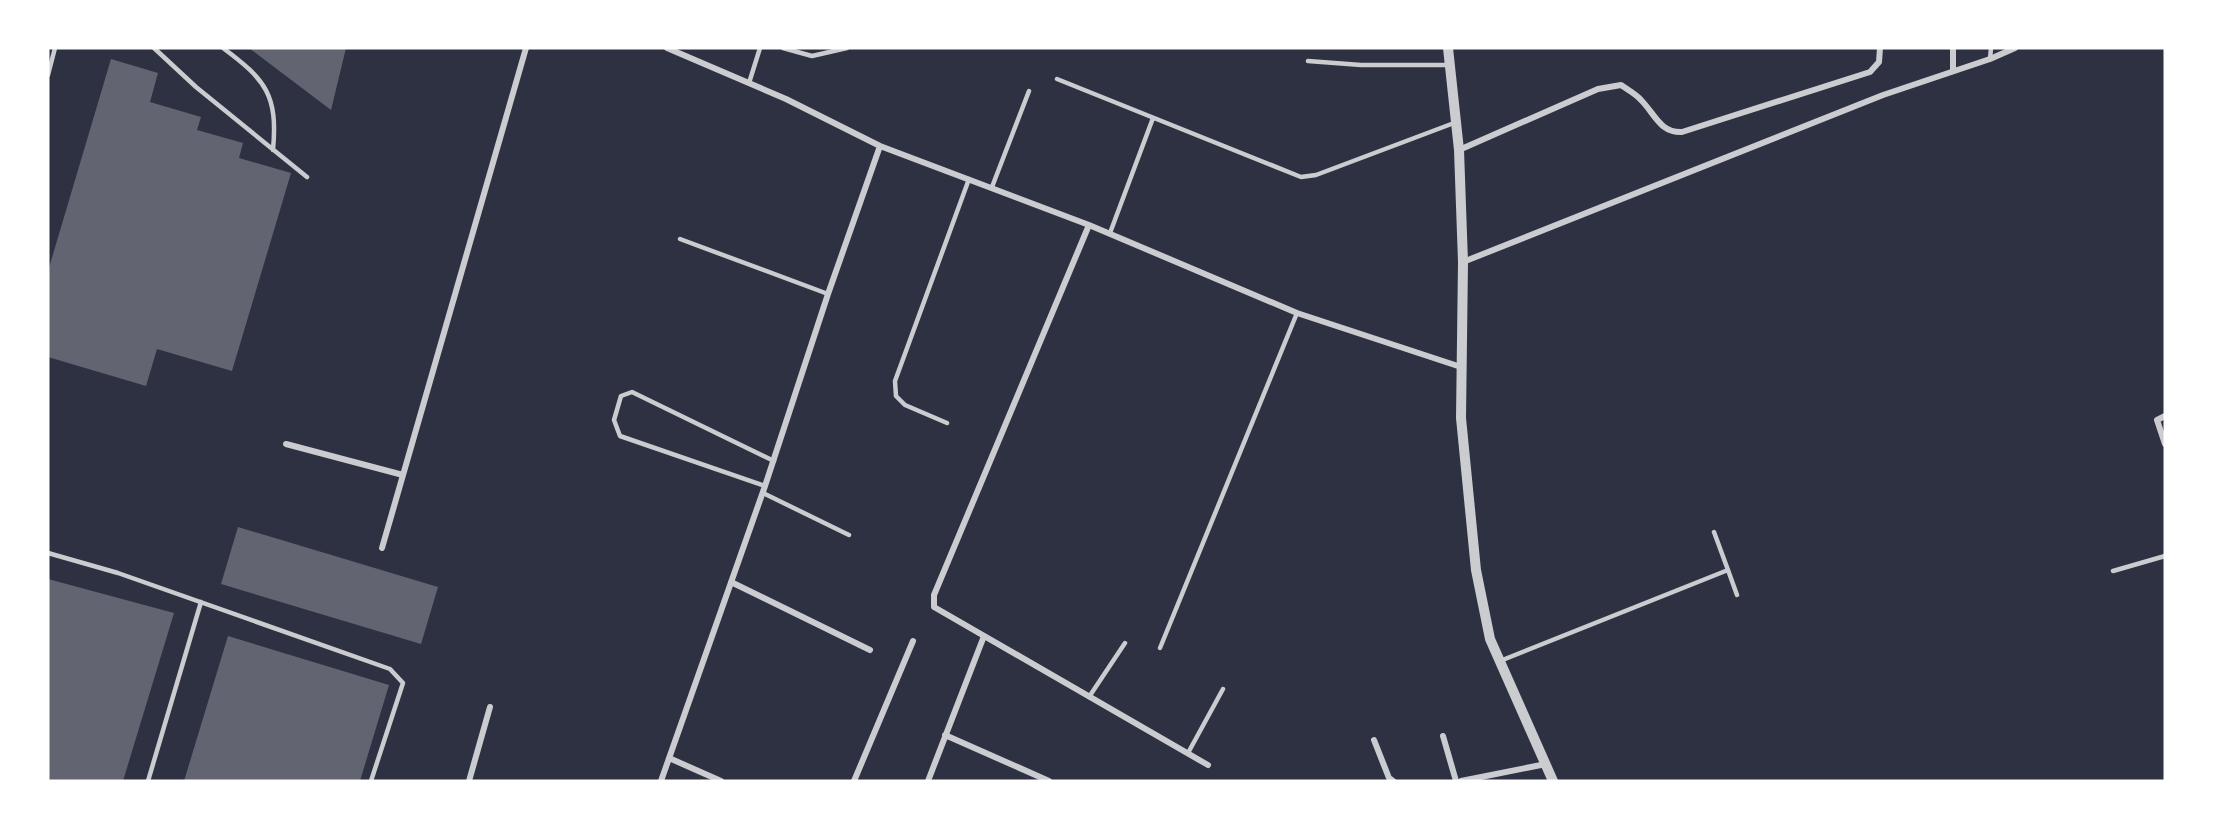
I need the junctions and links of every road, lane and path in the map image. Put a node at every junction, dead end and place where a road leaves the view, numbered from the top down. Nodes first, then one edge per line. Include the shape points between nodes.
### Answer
1 (55, 48) edge
2 (154, 48) edge
3 (223, 48) edge
4 (526, 48) edge
5 (666, 48) edge
6 (760, 48) edge
7 (783, 48) edge
8 (847, 48) edge
9 (1449, 48) edge
10 (1880, 48) edge
11 (1953, 48) edge
12 (1991, 48) edge
13 (2015, 48) edge
14 (1990, 59) junction
15 (1308, 61) dead end
16 (1450, 65) junction
17 (1953, 70) junction
18 (48, 75) edge
19 (1057, 79) dead end
20 (749, 83) junction
21 (1029, 91) dead end
22 (1153, 118) junction
23 (1456, 123) junction
24 (880, 146) junction
25 (273, 150) junction
26 (1459, 150) junction
27 (307, 177) dead end
28 (969, 179) junction
29 (992, 187) junction
30 (1089, 225) junction
31 (1110, 233) junction
32 (680, 238) dead end
33 (1463, 262) junction
34 (828, 294) junction
35 (1297, 313) junction
36 (1461, 367) junction
37 (2165, 416) edge
38 (947, 423) dead end
39 (286, 444) dead end
40 (2165, 444) edge
41 (774, 461) junction
42 (403, 475) junction
43 (765, 486) junction
44 (763, 493) junction
45 (1714, 532) dead end
46 (849, 535) dead end
47 (382, 548) dead end
48 (48, 553) edge
49 (2165, 556) edge
50 (1728, 570) junction
51 (2113, 571) dead end
52 (731, 582) junction
53 (1737, 595) dead end
54 (201, 602) junction
55 (984, 636) junction
56 (913, 641) dead end
57 (1125, 643) dead end
58 (1161, 648) dead end
59 (870, 650) dead end
60 (1500, 661) junction
61 (1223, 689) dead end
62 (1089, 697) junction
63 (490, 707) dead end
64 (945, 735) junction
65 (1443, 736) dead end
66 (1374, 740) dead end
67 (1188, 753) junction
68 (669, 758) junction
69 (1546, 764) junction
70 (1208, 765) dead end
71 (148, 781) edge
72 (371, 781) edge
73 (469, 781) edge
74 (661, 781) edge
75 (721, 781) edge
76 (854, 781) edge
77 (928, 781) edge
78 (1049, 781) edge
79 (1393, 781) edge
80 (1456, 781) edge
81 (1461, 781) edge
82 (1553, 781) edge

1 - 18 lane
2 - 25 lane
3 - 25 lane via 261,82 271,98
4 - 42 street
5 - 20 street
6 - 20 lane
7 - 8 lane via 812,56
9 - 16 street
10 - 26 street via 1879,62 1870,72 1682,132 1664,127 1640,98 1621,85 1598,89
11 - 17 street
12 - 14 lane
13 - 14 street
14 - 17 street
15 - 16 lane
16 - 23 street
17 - 33 street
19 - 22 lane
20 - 24 street
21 - 29 lane
22 - 23 lane via 1301,177 1316,175
22 - 31 lane
23 - 26 street
24 - 28 street
24 - 34 street
25 - 27 lane
26 - 33 street
28 - 29 street
28 - 38 lane via 895,381 896,396 905,405
29 - 30 street
30 - 31 street
30 - 55 street via 934,595 934,607
31 - 35 street
32 - 34 lane
33 - 36 street
34 - 41 street
35 - 36 street
35 - 58 lane
36 - 60 street via 1461,418 1476,570 1490,639
37 - 40 street via 2157,420
39 - 42 street
41 - 43 street
41 - 43 lane via 632,392 621,396 614,420 620,436
42 - 47 street
43 - 44 street
44 - 46 lane
44 - 52 street
45 - 50 lane
48 - 54 lane
49 - 51 lane
50 - 53 lane
50 - 60 lane
52 - 59 street
52 - 68 street
54 - 71 lane
54 - 72 lane via 390,669 403,683
55 - 62 street
55 - 64 street
56 - 76 street
57 - 62 lane
60 - 69 street
61 - 67 lane
62 - 67 street
63 - 73 street
64 - 77 street
64 - 78 street
65 - 80 street
66 - 79 street
67 - 70 street
68 - 74 street
68 - 75 street
69 - 81 street
69 - 82 street

